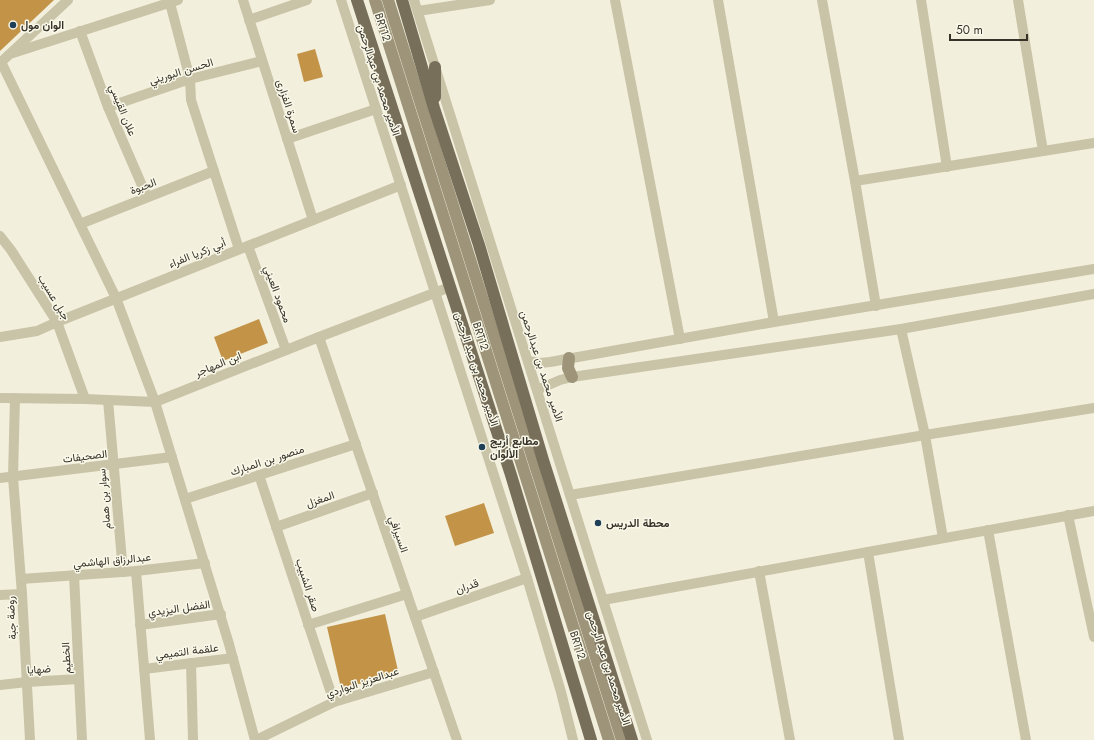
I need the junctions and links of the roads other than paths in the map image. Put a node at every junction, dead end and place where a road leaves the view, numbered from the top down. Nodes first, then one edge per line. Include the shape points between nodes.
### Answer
1 (68, 0) edge
2 (243, 0) edge
3 (307, 0) edge
4 (341, 0) edge
5 (357, 0) edge
6 (374, 0) edge
7 (388, 0) edge
8 (402, 0) edge
9 (414, 0) edge
10 (490, 0) edge
11 (615, 0) edge
12 (718, 0) edge
13 (822, 0) edge
14 (921, 0) edge
15 (1018, 0) edge
16 (174, 1) edge
17 (159, 3) edge
18 (418, 11) junction
19 (249, 20) junction
20 (80, 31) junction
21 (13, 52) junction
22 (262, 61) junction
23 (1, 63) edge
24 (435, 67) junction
25 (190, 79) junction
26 (108, 107) junction
27 (434, 108) junction
28 (376, 109) junction
29 (287, 139) junction
30 (1094, 143) edge
31 (1043, 151) junction
32 (947, 167) junction
33 (214, 171) junction
34 (855, 181) junction
35 (401, 185) junction
36 (147, 197) junction
37 (313, 220) junction
38 (80, 224) junction
39 (0, 236) edge
40 (484, 243) junction
41 (244, 247) junction
42 (1094, 269) edge
43 (450, 287) junction
44 (435, 293) junction
45 (1094, 294) edge
46 (116, 298) junction
47 (876, 306) junction
48 (57, 322) junction
49 (774, 322) junction
50 (901, 329) junction
51 (0, 337) edge
52 (319, 337) junction
53 (680, 339) junction
54 (286, 350) junction
55 (569, 358) junction
56 (528, 361) junction
57 (572, 377) junction
58 (537, 390) junction
59 (0, 398) edge
60 (15, 398) junction
61 (85, 399) junction
62 (108, 400) junction
63 (155, 402) junction
64 (1094, 408) edge
65 (925, 435) junction
66 (356, 444) junction
67 (172, 457) junction
68 (114, 464) junction
69 (259, 475) junction
70 (13, 477) junction
71 (0, 478) edge
72 (373, 493) junction
73 (570, 495) junction
74 (185, 499) junction
75 (1094, 511) edge
76 (1068, 516) junction
77 (276, 527) junction
78 (988, 530) junction
79 (943, 538) junction
80 (868, 552) junction
81 (205, 563) junction
82 (136, 570) junction
83 (759, 571) junction
84 (123, 572) junction
85 (74, 575) junction
86 (527, 578) junction
87 (21, 579) junction
88 (22, 594) junction
89 (407, 594) junction
90 (0, 595) edge
91 (603, 600) junction
92 (221, 614) junction
93 (415, 617) junction
94 (308, 625) junction
95 (140, 626) junction
96 (1094, 637) edge
97 (233, 658) junction
98 (191, 663) junction
99 (144, 669) junction
100 (434, 672) junction
101 (79, 679) junction
102 (27, 682) junction
103 (0, 685) edge
104 (334, 702) junction
105 (30, 740) edge
106 (82, 740) edge
107 (150, 740) edge
108 (192, 740) edge
109 (255, 740) edge
110 (457, 740) edge
111 (573, 740) edge
112 (591, 740) edge
113 (609, 740) edge
114 (622, 740) edge
115 (632, 740) edge
116 (647, 740) edge
117 (790, 740) edge
118 (899, 740) edge
119 (1026, 740) edge

1 - 21 street
2 - 19 street, سمرة الفزارى
3 - 19 street
4 - 28 street, الأمير محمد بن عبدالرحمن
5 - 43 main road, الأمير محمد بن عبد الرحمن
6 - 113 main road, BRT12
7 - 114 main road, BRT12
8 - 27 main road, الأمير محمد بن عبد الرحمن
9 - 18 street, الأمير محمد بن عبدالرحمن
10 - 18 street
11 - 53 street
12 - 49 street
13 - 34 street
14 - 32 street
15 - 31 street
16 - 17 street
16 - 25 street, محمود العيني
17 - 20 street
18 - 24 street, الأمير محمد بن عبدالرحمن
19 - 22 street, سمرة الفزارى
20 - 21 street
20 - 26 street, علان القيسي
21 - 23 street
22 - 25 street, الحسن البوريني
22 - 29 street, سمرة الفزارى
23 - 38 street
24 - 27 main road
24 - 40 street, الأمير محمد بن عبدالرحمن
25 - 26 street, الحسن البوريني
25 - 33 street, محمود العيني via 191,100
26 - 36 street, علان القيسي
27 - 40 main road, الأمير محمد بن عبد الرحمن
28 - 29 street
28 - 35 street, الأمير محمد بن عبدالرحمن
29 - 37 street, سمرة الفزارى
30 - 31 street
31 - 32 street
32 - 34 street
33 - 36 street, الحبوة
33 - 41 street, محمود العيني
34 - 47 street
35 - 37 street, أبي زكريا الفراء
35 - 44 street, الأمير محمد بن عبدالرحمن
36 - 38 street, الحبوة
37 - 41 street, أبي زكريا الفراء
38 - 46 street
39 - 48 street, جبل عسيب
40 - 56 street, الأمير محمد بن عبدالرحمن
40 - 115 main road, الأمير محمد بن عبد الرحمن via 543,460
41 - 46 street, أبي زكريا الفراء
41 - 54 street, محمود العيني
42 - 47 street
43 - 44 street, ابن المهاجر
43 - 112 main road, الأمير محمد بن عبد الرحمن via 511,475
44 - 52 street, ابن المهاجر
44 - 86 street, الأمير محمد بن عبدالرحمن
45 - 50 street
46 - 48 street, أبي زكريا الفراء
46 - 63 street
47 - 49 street
48 - 51 street, أبي زكريا الفراء via 37,331
48 - 61 street, جبل عسيب
49 - 53 street
50 - 57 street
50 - 65 street
52 - 54 street, ابن المهاجر
52 - 66 street, السيرافي
53 - 55 street
54 - 63 street, ابن المهاجر
55 - 56 street via 540,363
55 - 57 main road via 568,368
56 - 58 street, الأمير محمد بن عبدالرحمن
57 - 58 street
58 - 73 street, الأمير محمد بن عبدالرحمن
59 - 60 street, ابن المهاجر
60 - 61 street, ابن المهاجر
60 - 70 street, روضة جبة
61 - 62 street, ابن المهاجر
62 - 63 street, ابن المهاجر
62 - 68 street, سوار بن همام
63 - 67 street
64 - 65 street
65 - 73 street
65 - 79 street
66 - 69 street, منصور بن المبارك
66 - 72 street, السيرافي
67 - 68 street, الصحيفات
67 - 74 street
68 - 70 street, الصحيفات
68 - 84 street, سوار بن همام
69 - 74 street, منصور بن المبارك
69 - 77 street, صقر الشبيب
70 - 71 street, الصحيفات
70 - 87 street, روضة جبة
72 - 77 street, المغزل
72 - 89 street, السيرافي
73 - 91 street, الأمير محمد بن عبدالرحمن
74 - 81 street
75 - 76 street
76 - 78 street
76 - 96 street
77 - 94 street, صقر الشبيب
78 - 79 street
78 - 119 street
79 - 80 street
80 - 83 street
80 - 118 street
81 - 82 street, عبدالرزاق الهاشمي
81 - 92 street
82 - 84 street, عبدالرزاق الهاشمي
82 - 95 street
83 - 91 street
83 - 117 street
84 - 85 street, عبدالرزاق الهاشمي
85 - 87 street, عبدالرزاق الهاشمي
85 - 101 street, الخطيم
86 - 93 street, قدران
86 - 111 street, الأمير محمد بن عبدالرحمن
87 - 88 street, روضة جبة
88 - 90 street
88 - 102 street, روضة جبة
89 - 93 street, السيرافي
89 - 94 street
91 - 116 street, الأمير محمد بن عبدالرحمن
92 - 95 street, الفضل اليزيدي
92 - 97 street
93 - 100 street, السيرافي
94 - 104 street, صقر الشبيب
95 - 99 street
97 - 98 street, علقمة التميمي
97 - 109 street
98 - 99 street, علقمة التميمي
98 - 108 street
99 - 107 street
100 - 104 street, عبدالعزيز البواردي
100 - 110 street, السيرافي
101 - 102 street, ضهايا
101 - 106 street, الخطيم
102 - 103 street, ضهايا
102 - 105 street, روضة جبة
104 - 109 street, عبدالعزيز البواردي

